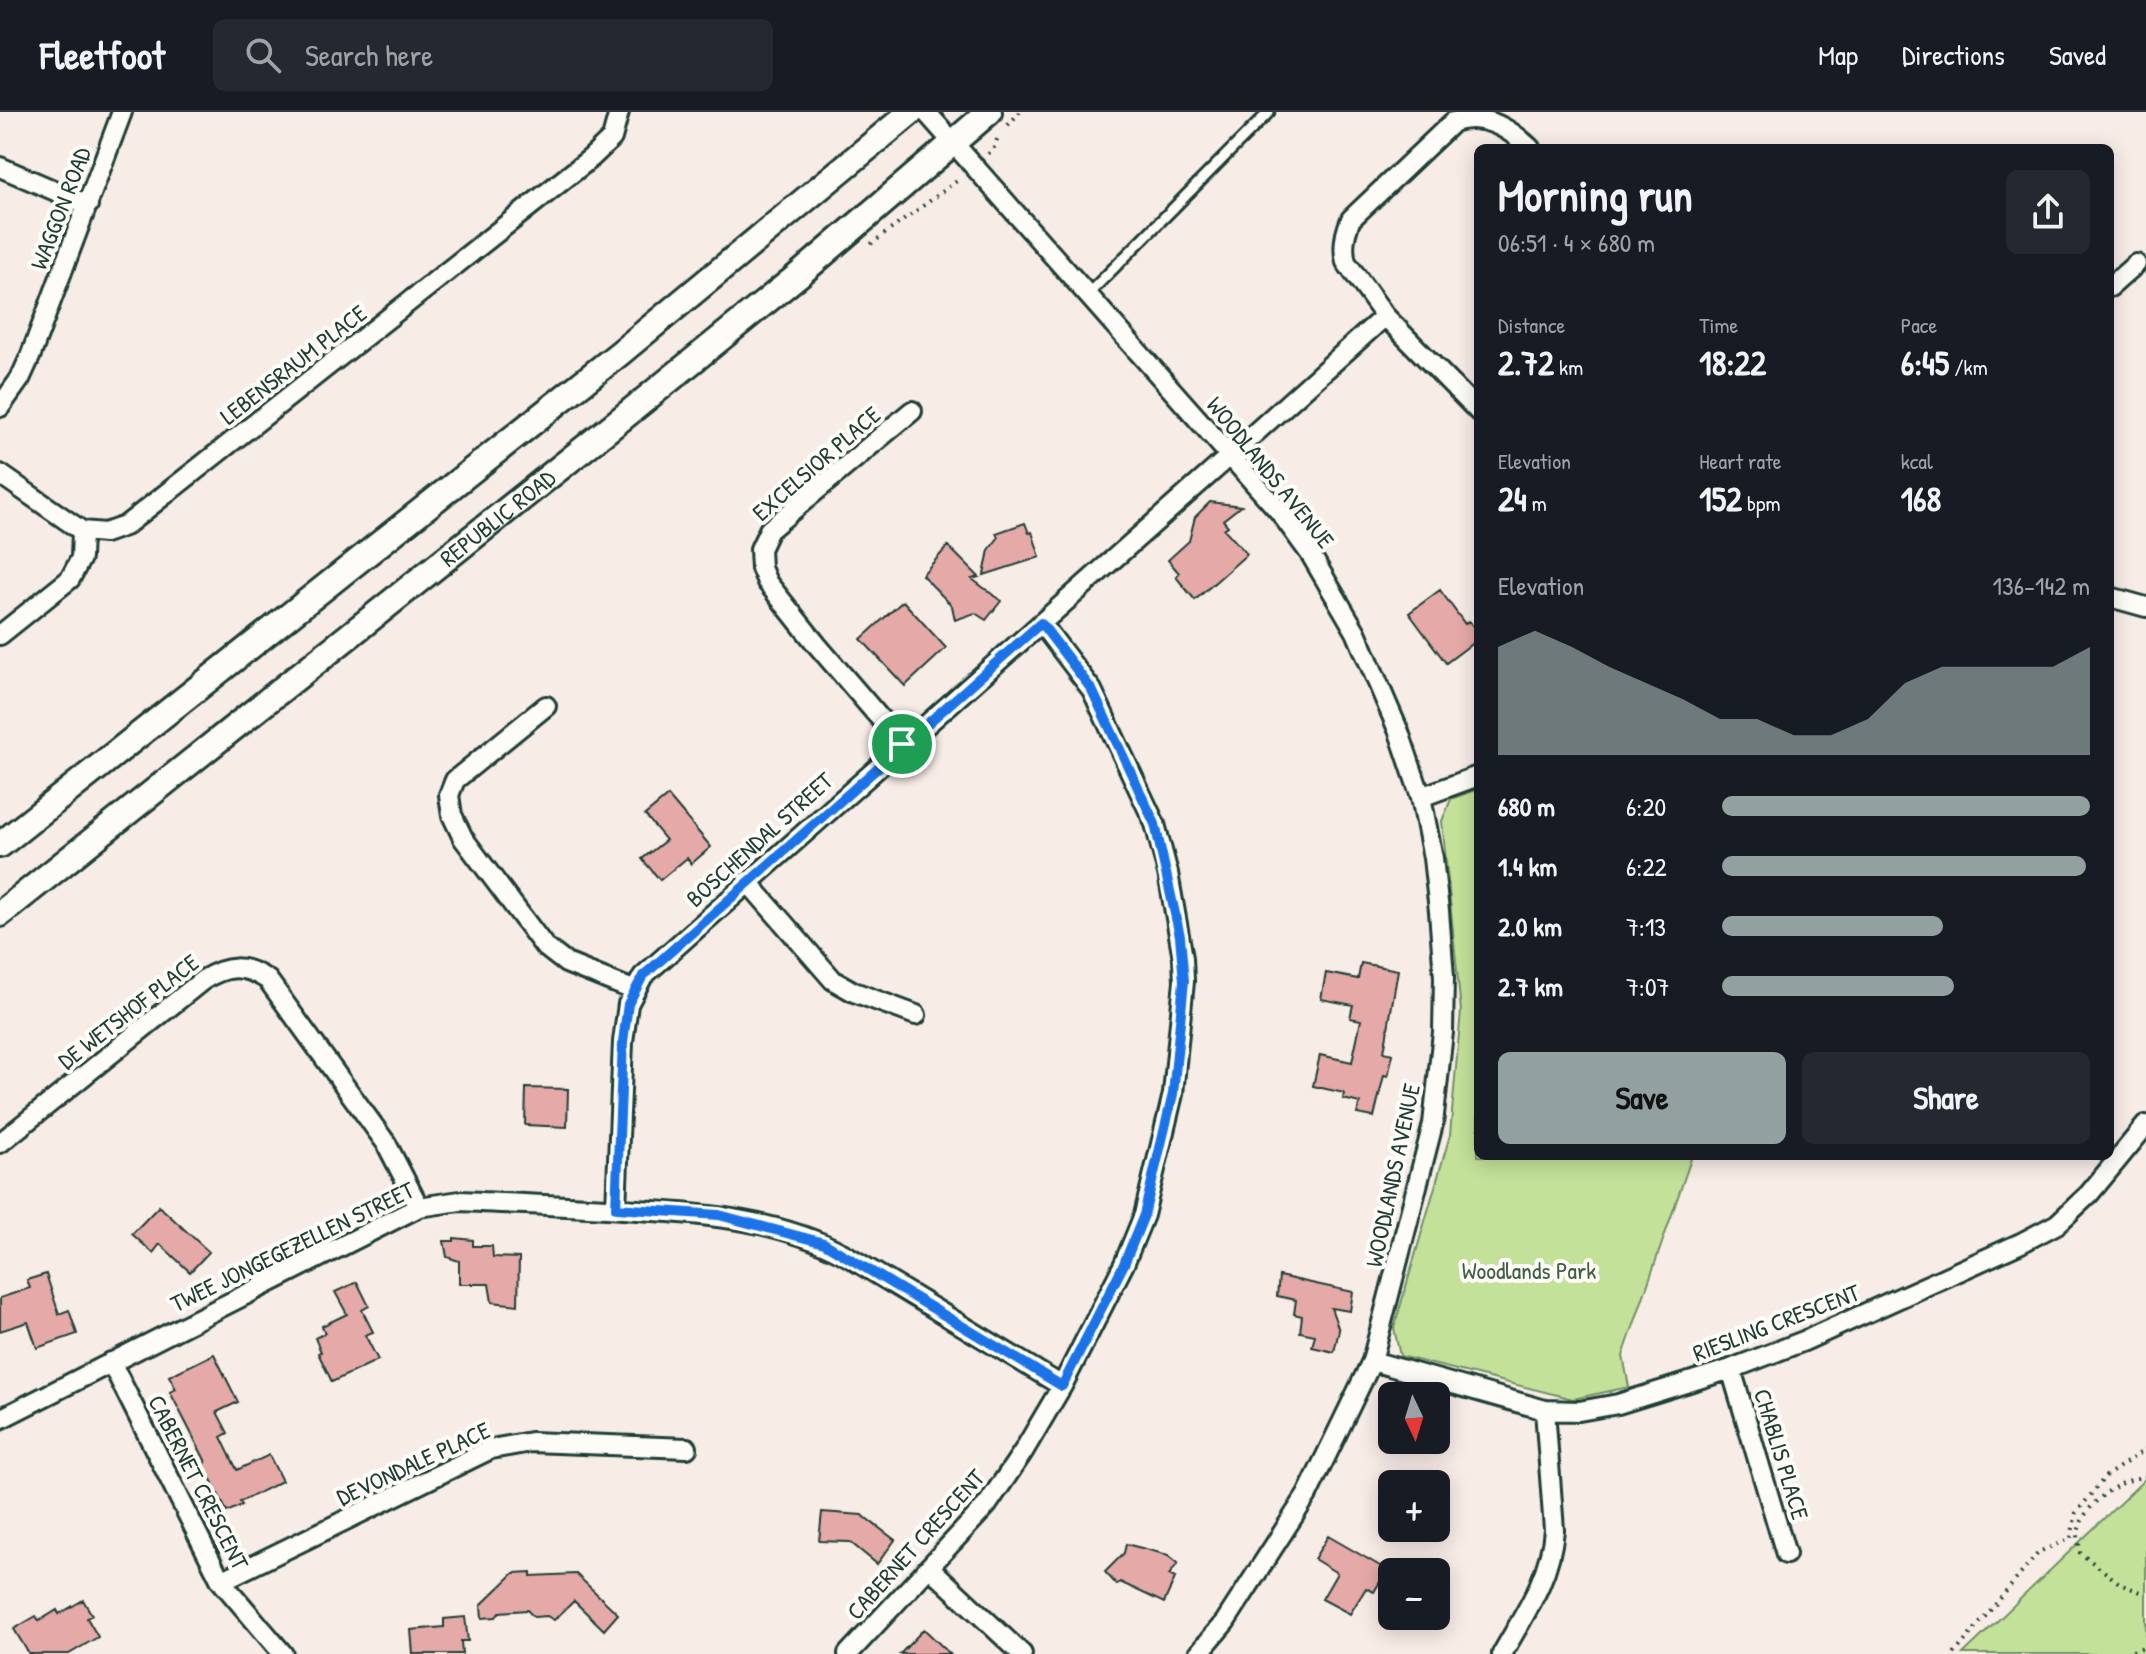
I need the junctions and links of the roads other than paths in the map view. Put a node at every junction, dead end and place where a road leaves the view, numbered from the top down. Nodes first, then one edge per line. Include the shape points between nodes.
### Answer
1 (122, 112) edge
2 (619, 112) edge
3 (911, 112) edge
4 (926, 112) edge
5 (989, 112) edge
6 (1269, 112) edge
7 (955, 143) junction
8 (1526, 144) edge
9 (0, 167) edge
10 (88, 205) junction
11 (2136, 264) dead end
12 (2114, 283) edge
13 (1088, 294) junction
14 (1385, 316) junction
15 (0, 407) edge
16 (1474, 407) edge
17 (912, 411) dead end
18 (1229, 456) junction
19 (0, 474) edge
20 (82, 531) junction
21 (2114, 598) edge
22 (2146, 607) edge
23 (1041, 623) junction
24 (0, 635) edge
25 (546, 706) dead end
26 (902, 744) junction
27 (1474, 777) edge
28 (1421, 797) junction
29 (0, 845) edge
30 (747, 881) junction
31 (0, 914) edge
32 (633, 990) junction
33 (916, 1015) dead end
34 (2146, 1125) edge
35 (0, 1143) edge
36 (419, 1207) junction
37 (616, 1208) junction
38 (1372, 1361) junction
39 (111, 1362) junction
40 (1731, 1369) junction
41 (1062, 1386) junction
42 (1545, 1410) junction
43 (0, 1419) edge
44 (687, 1448) dead end
45 (1786, 1554) dead end
46 (929, 1567) junction
47 (221, 1581) junction
48 (1509, 1651) edge
49 (283, 1654) edge
50 (848, 1654) edge
51 (1022, 1654) edge
52 (1198, 1654) edge

1 - 10 street, WAGGON ROAD
2 - 20 street, LEBENSRAUM PLACE via 612,138 591,158 138,517 105,533
3 - 29 main road via 620,353
4 - 7 street, WOODLANDS AVENUE
5 - 7 main road, REPUBLIC ROAD
6 - 13 lane
7 - 13 street, WOODLANDS AVENUE
7 - 31 main road, REPUBLIC ROAD via 614,425
8 - 14 street via 1486,117 1463,116 1351,219 1344,244 1346,262
9 - 10 street
10 - 15 street, WAGGON ROAD via 30,357
11 - 12 street
13 - 18 street, WOODLANDS AVENUE
14 - 16 street
14 - 18 street, BOSCHENDAL STREET
17 - 26 street, EXCELSIOR PLACE via 769,530 760,549 767,582
18 - 23 street, BOSCHENDAL STREET
18 - 28 street, WOODLANDS AVENUE via 1279,511 1336,594 1377,676
19 - 20 street
20 - 24 street via 81,558 70,579
21 - 22 street
23 - 26 street, BOSCHENDAL STREET
23 - 41 street, CABERNET CRESCENT via 1092,690 1155,824 1180,936 1184,981 1173,1094 1144,1215
25 - 32 street via 455,780 449,795 452,815 463,838 544,946 566,963
26 - 30 street, BOSCHENDAL STREET
27 - 28 street
28 - 38 street, WOODLANDS AVENUE via 1439,911 1443,1032 1433,1124
30 - 32 street, BOSCHENDAL STREET
30 - 33 street via 833,980
32 - 37 street via 623,1042
34 - 40 street, RIESLING CRESCENT via 2057,1224 1804,1341
35 - 36 street, DE WETSHOF PLACE via 203,980 233,966 268,980 386,1143
36 - 37 street, TWEE JONGEGEZELLEN STREET via 460,1201
36 - 39 street, TWEE JONGEGEZELLEN STREET
37 - 41 street, TWEE JONGEGEZELLEN STREET via 719,1215 824,1243
38 - 42 street, RIESLING CRESCENT
38 - 52 street, WOODLANDS AVENUE via 1307,1495 1225,1622
39 - 43 street, TWEE JONGEGEZELLEN STREET
39 - 47 street, CABERNET CRESCENT
40 - 42 street, RIESLING CRESCENT via 1618,1404
40 - 45 street, CHABLIS PLACE
41 - 46 street, CABERNET CRESCENT via 987,1505
42 - 48 street via 1553,1544 1539,1592
44 - 47 street, DEVONDALE PLACE via 531,1442 491,1449
46 - 50 street, CABERNET CRESCENT
46 - 51 street
47 - 49 street, CABERNET CRESCENT

